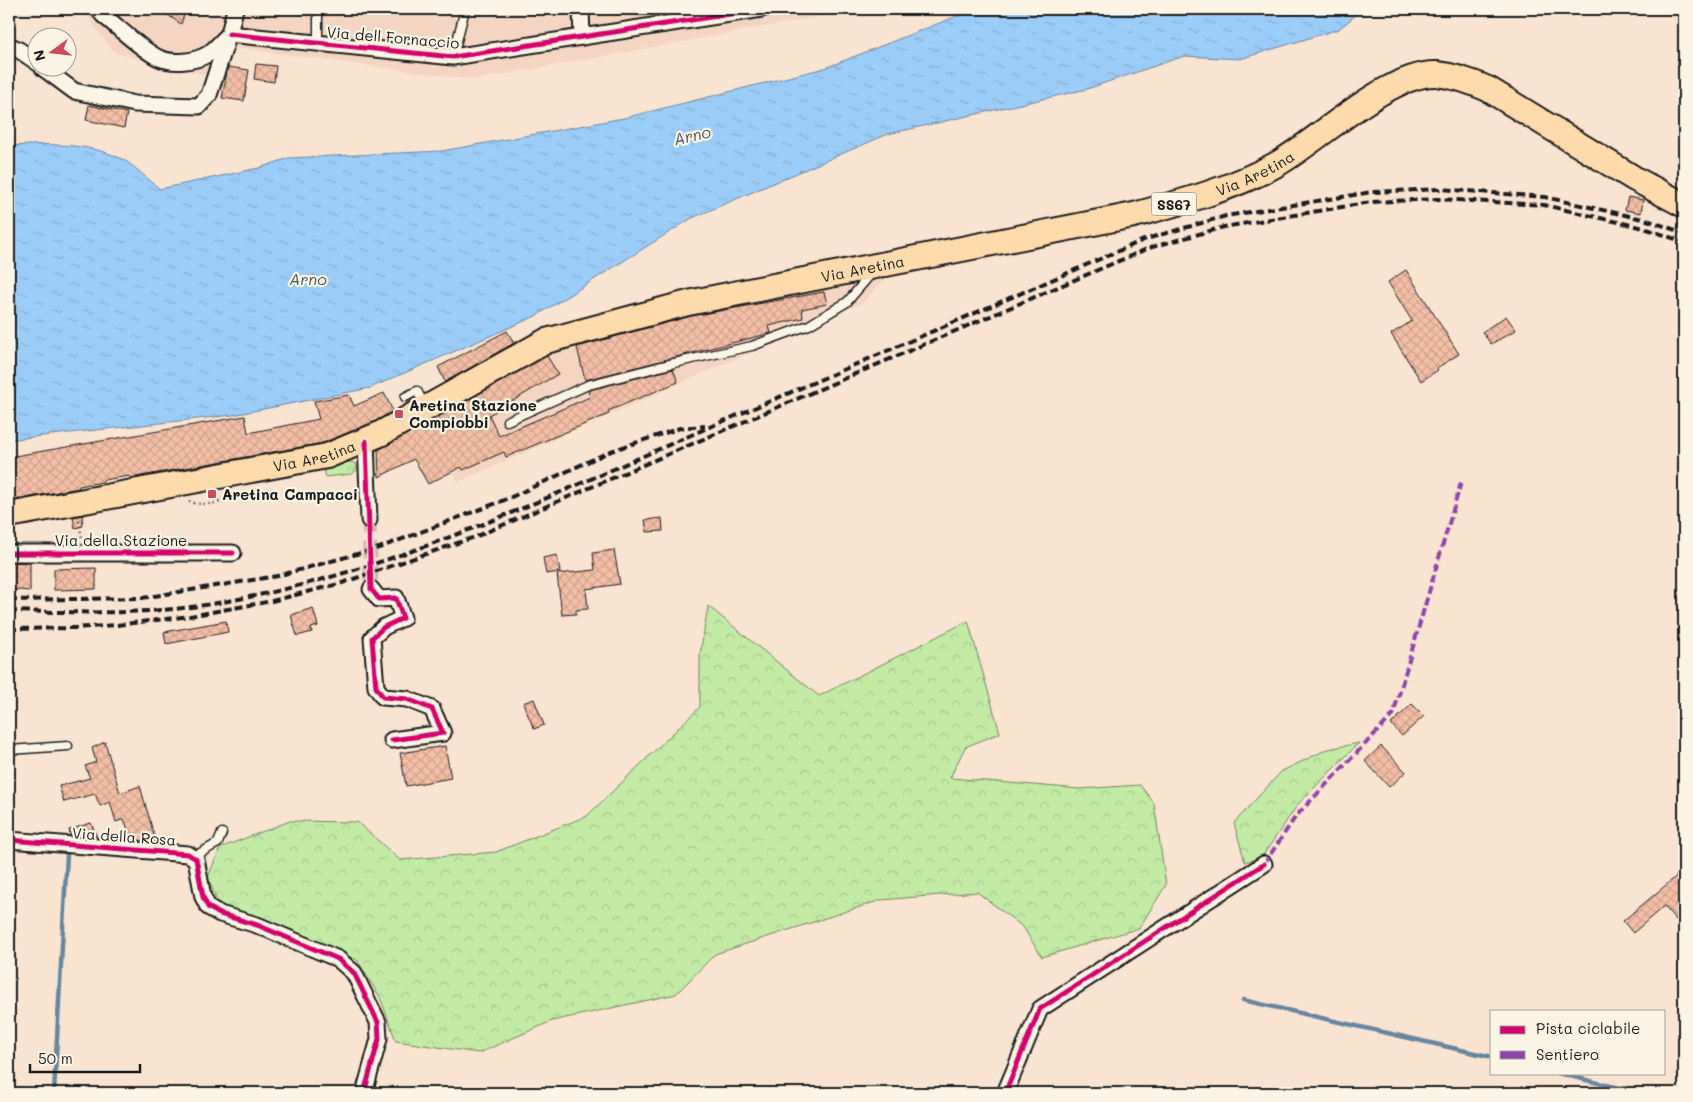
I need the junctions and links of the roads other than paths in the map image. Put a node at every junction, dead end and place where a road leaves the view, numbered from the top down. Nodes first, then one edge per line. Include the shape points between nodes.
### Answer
1 (98, 9) edge
2 (235, 9) edge
3 (318, 9) edge
4 (465, 9) edge
5 (581, 9) edge
6 (762, 9) edge
7 (229, 34) junction
8 (582, 37) junction
9 (318, 43) junction
10 (9, 45) edge
11 (28, 57) edge
12 (453, 57) junction
13 (56, 78) edge
14 (1684, 204) edge
15 (878, 265) junction
16 (406, 397) dead end
17 (426, 408) junction
18 (507, 421) dead end
19 (366, 441) junction
20 (9, 515) edge
21 (369, 520) tunnel mouth
22 (9, 553) edge
23 (233, 553) dead end
24 (371, 589) dead end
25 (392, 740) dead end
26 (68, 746) dead end
27 (9, 750) edge
28 (222, 833) dead end
29 (9, 840) edge
30 (193, 857) junction
31 (1264, 864) dead end
32 (369, 1093) edge
33 (1005, 1093) edge

1 - 7 street via 158,58 171,62 209,54
2 - 7 street
3 - 9 lane
4 - 12 lane
5 - 8 street
6 - 8 street, Via dell Fornaccio
7 - 9 street, Via dell Fornaccio
7 - 13 street via 209,95 199,106 135,104 74,91
8 - 12 street, Via dell Fornaccio
9 - 12 street, Via dell Fornaccio
10 - 11 street
14 - 15 main road, Via Aretina / SS67 via 1634,179 1488,89 1463,79 1436,74 1394,85 1278,163 1245,180 1197,198 1134,215
15 - 17 main road, Via Aretina / SS67 via 688,303 531,343
15 - 18 lane via 847,302 809,324 752,346 588,385
16 - 17 lane via 417,391
17 - 19 main road, Via Aretina / SS67
19 - 20 main road, Via Aretina / SS67 via 327,456
19 - 21 street
22 - 23 street, Via della Stazione
24 - 25 street via 379,599 396,598 403,618 384,627 372,638 376,687 384,697 407,699 432,709 442,733
26 - 27 lane
28 - 30 lane via 218,843
29 - 30 street, Via della Rosa via 188,854
30 - 32 street, Via della Rosa via 202,897 208,907 338,959 354,973 378,1022 379,1039 366,1086
31 - 33 street via 1040,1009

